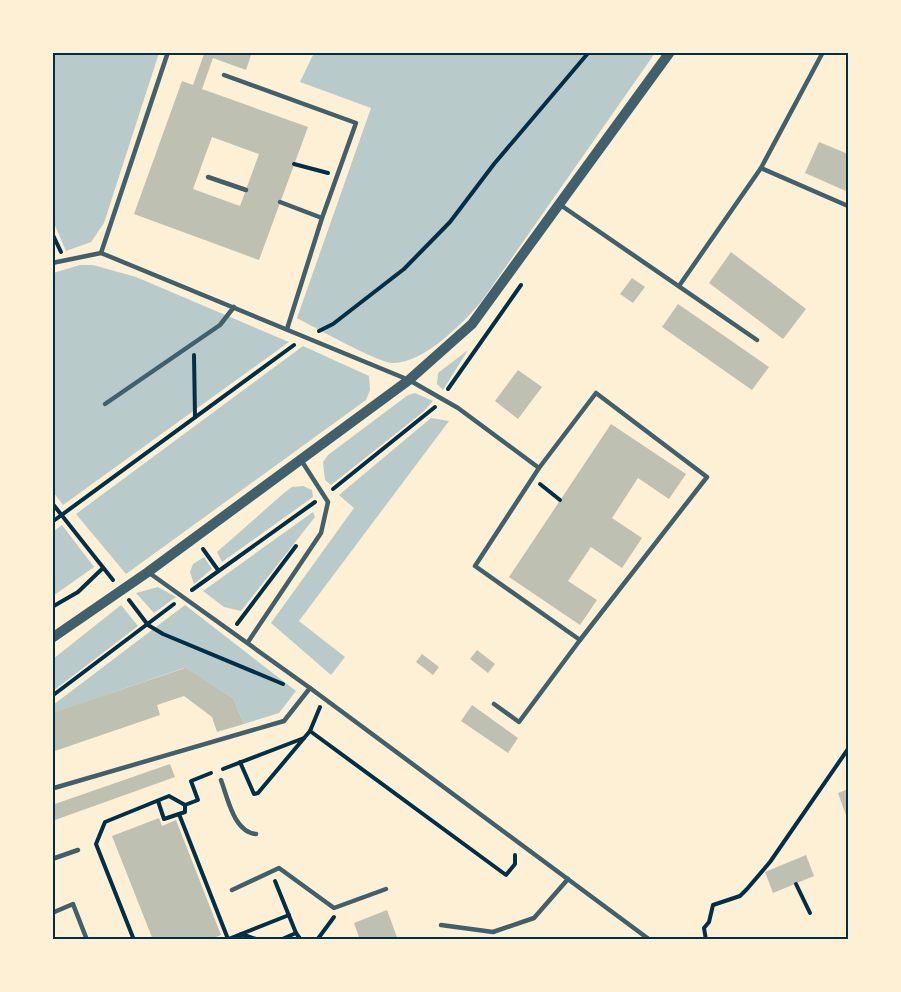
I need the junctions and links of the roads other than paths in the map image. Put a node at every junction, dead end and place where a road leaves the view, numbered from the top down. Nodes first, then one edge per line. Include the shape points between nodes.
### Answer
1 (168, 52) edge
2 (670, 52) edge
3 (823, 52) edge
4 (224, 75) dead end
5 (761, 168) junction
6 (208, 177) dead end
7 (246, 190) dead end
8 (280, 202) dead end
9 (559, 204) junction
10 (849, 206) edge
11 (322, 218) junction
12 (100, 253) junction
13 (52, 263) edge
14 (679, 286) junction
15 (234, 307) junction
16 (287, 329) junction
17 (757, 340) dead end
18 (409, 380) junction
19 (105, 404) dead end
20 (301, 460) junction
21 (539, 468) junction
22 (148, 572) junction
23 (52, 638) edge
24 (580, 640) junction
25 (248, 642) junction
26 (310, 688) junction
27 (494, 704) dead end
28 (221, 780) dead end
29 (52, 785) edge
30 (256, 834) dead end
31 (78, 850) dead end
32 (52, 859) edge
33 (568, 879) junction
34 (386, 889) dead end
35 (232, 890) dead end
36 (52, 913) edge
37 (441, 925) dead end
38 (87, 939) edge
39 (650, 939) edge

1 - 12 lane
2 - 9 street
3 - 5 lane
4 - 11 lane via 356,123
5 - 10 lane
5 - 14 lane
6 - 7 lane
8 - 11 lane
9 - 14 lane
9 - 18 street via 472,324
11 - 16 lane
12 - 13 lane
12 - 15 lane
14 - 17 lane
15 - 16 lane
15 - 19 lane via 220,325
16 - 18 lane
18 - 20 street
18 - 21 lane via 441,398
20 - 22 street
20 - 25 lane via 325,495 327,510 321,533
21 - 24 lane via 475,566
21 - 24 lane via 596,393 708,477
22 - 23 street
22 - 25 lane
24 - 27 lane via 519,722
25 - 26 lane
26 - 29 lane via 284,721 77,782 54,788
26 - 33 lane
28 - 30 lane via 238,824 247,833
31 - 32 lane
33 - 37 lane via 534,918 493,932
33 - 39 lane
34 - 35 lane via 334,908 279,868
36 - 38 lane via 73,904

